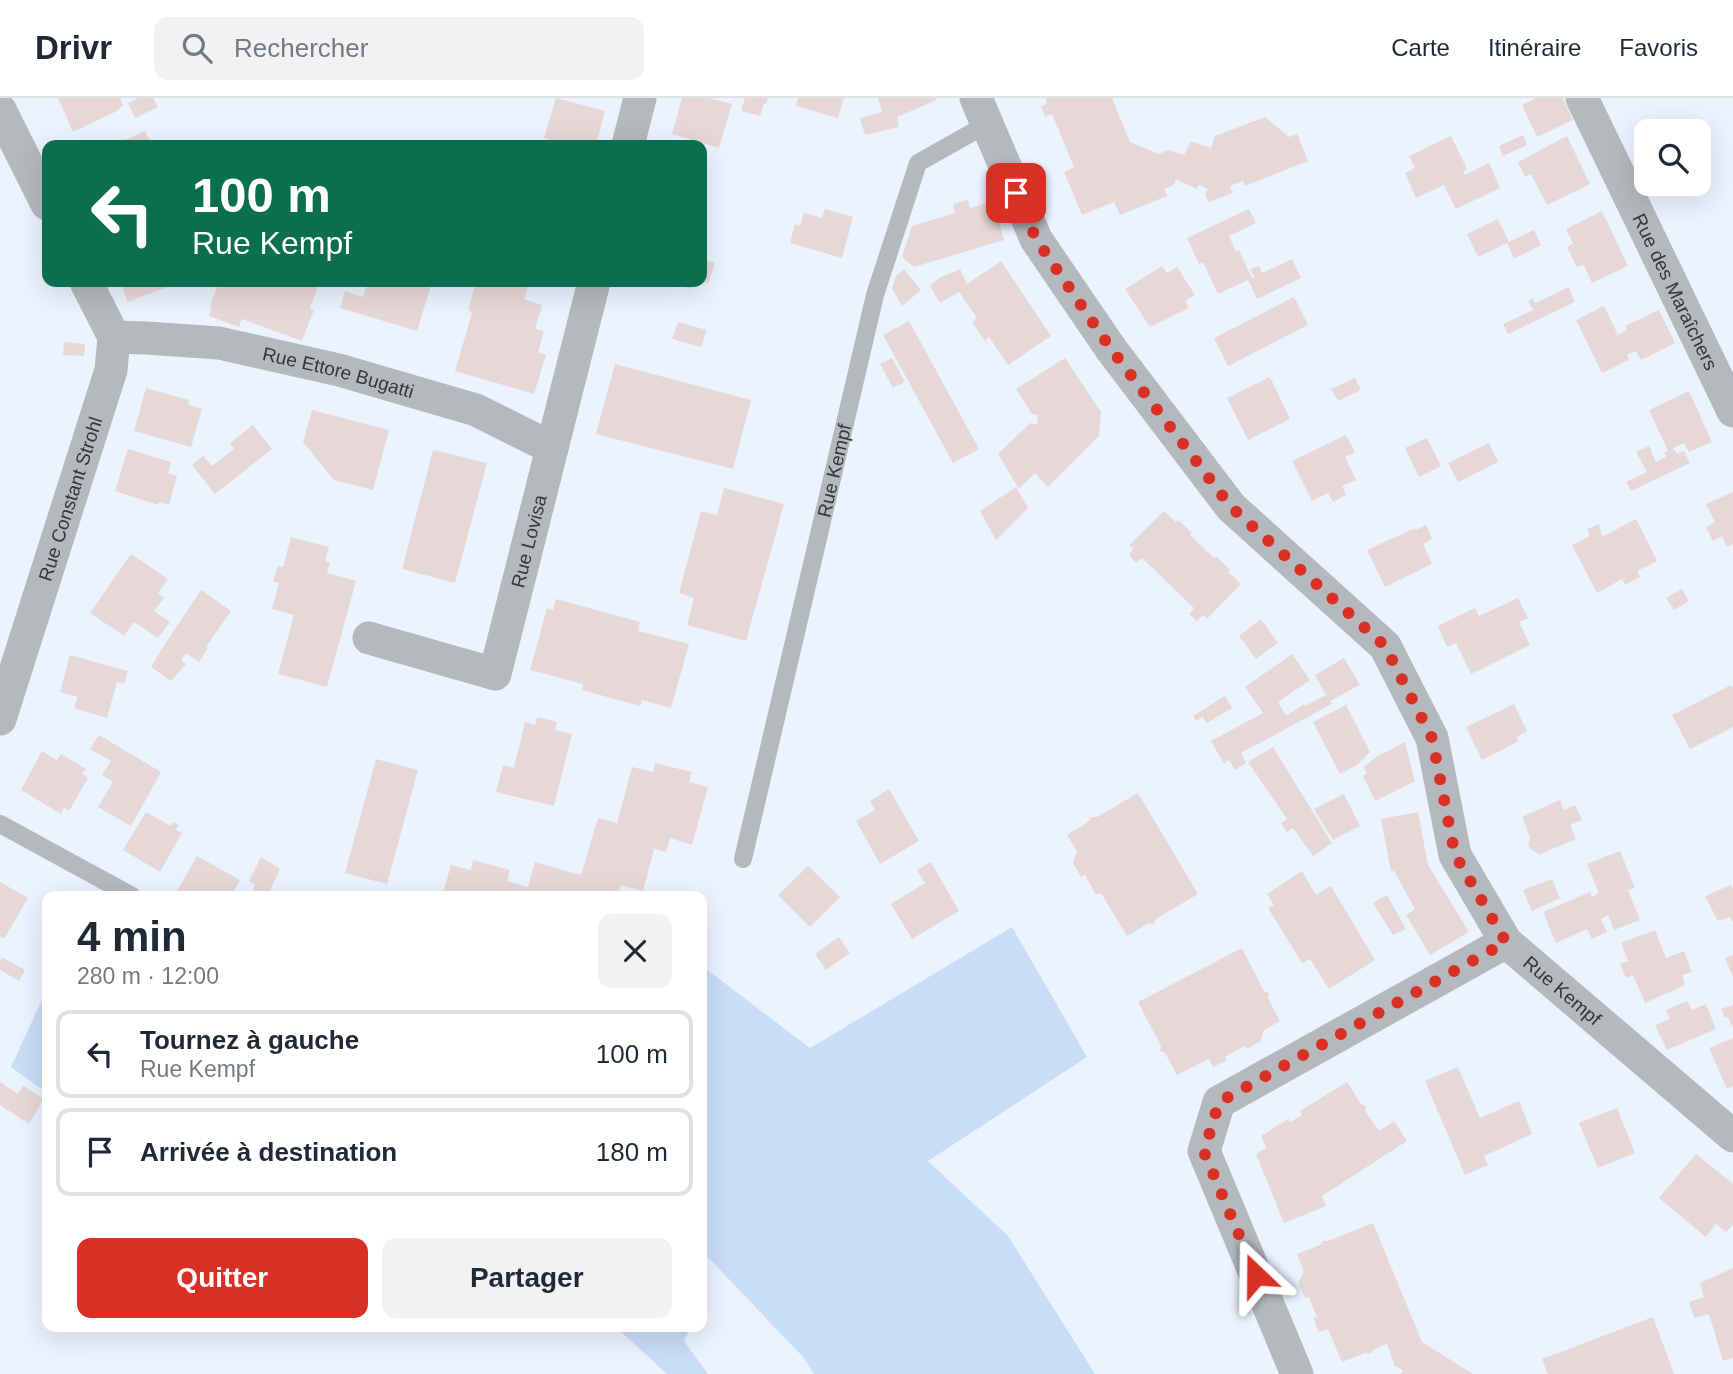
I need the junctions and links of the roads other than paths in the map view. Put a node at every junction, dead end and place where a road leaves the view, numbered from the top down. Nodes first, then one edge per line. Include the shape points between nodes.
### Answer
1 (640, 98) edge
2 (1582, 98) edge
3 (0, 110) edge
4 (981, 111) edge
5 (629, 140) edge
6 (42, 195) edge
7 (89, 287) edge
8 (593, 287) edge
9 (114, 337) junction
10 (1733, 411) edge
11 (552, 448) junction
12 (369, 638) dead end
13 (0, 719) edge
14 (0, 824) edge
15 (743, 859) dead end
16 (123, 891) edge
17 (1506, 942) junction
18 (1733, 1136) edge
19 (1297, 1374) edge

1 - 5 street
2 - 10 street, Rue des Maraîchers
3 - 6 street
4 - 15 lane, Rue Kempf via 918,163 875,296
4 - 17 street, Rue Kempf via 1036,239 1111,349 1231,507 1385,646 1432,738 1455,855
7 - 9 street
8 - 11 street, Rue Lovisa
9 - 11 street, Rue Ettore Bugatti via 219,343 339,370 476,410
9 - 13 street, Rue Constant Strohl via 111,370
11 - 12 street, Rue Lovisa via 495,674
14 - 16 lane
17 - 18 street, Rue Kempf
17 - 19 street via 1219,1102 1204,1152

